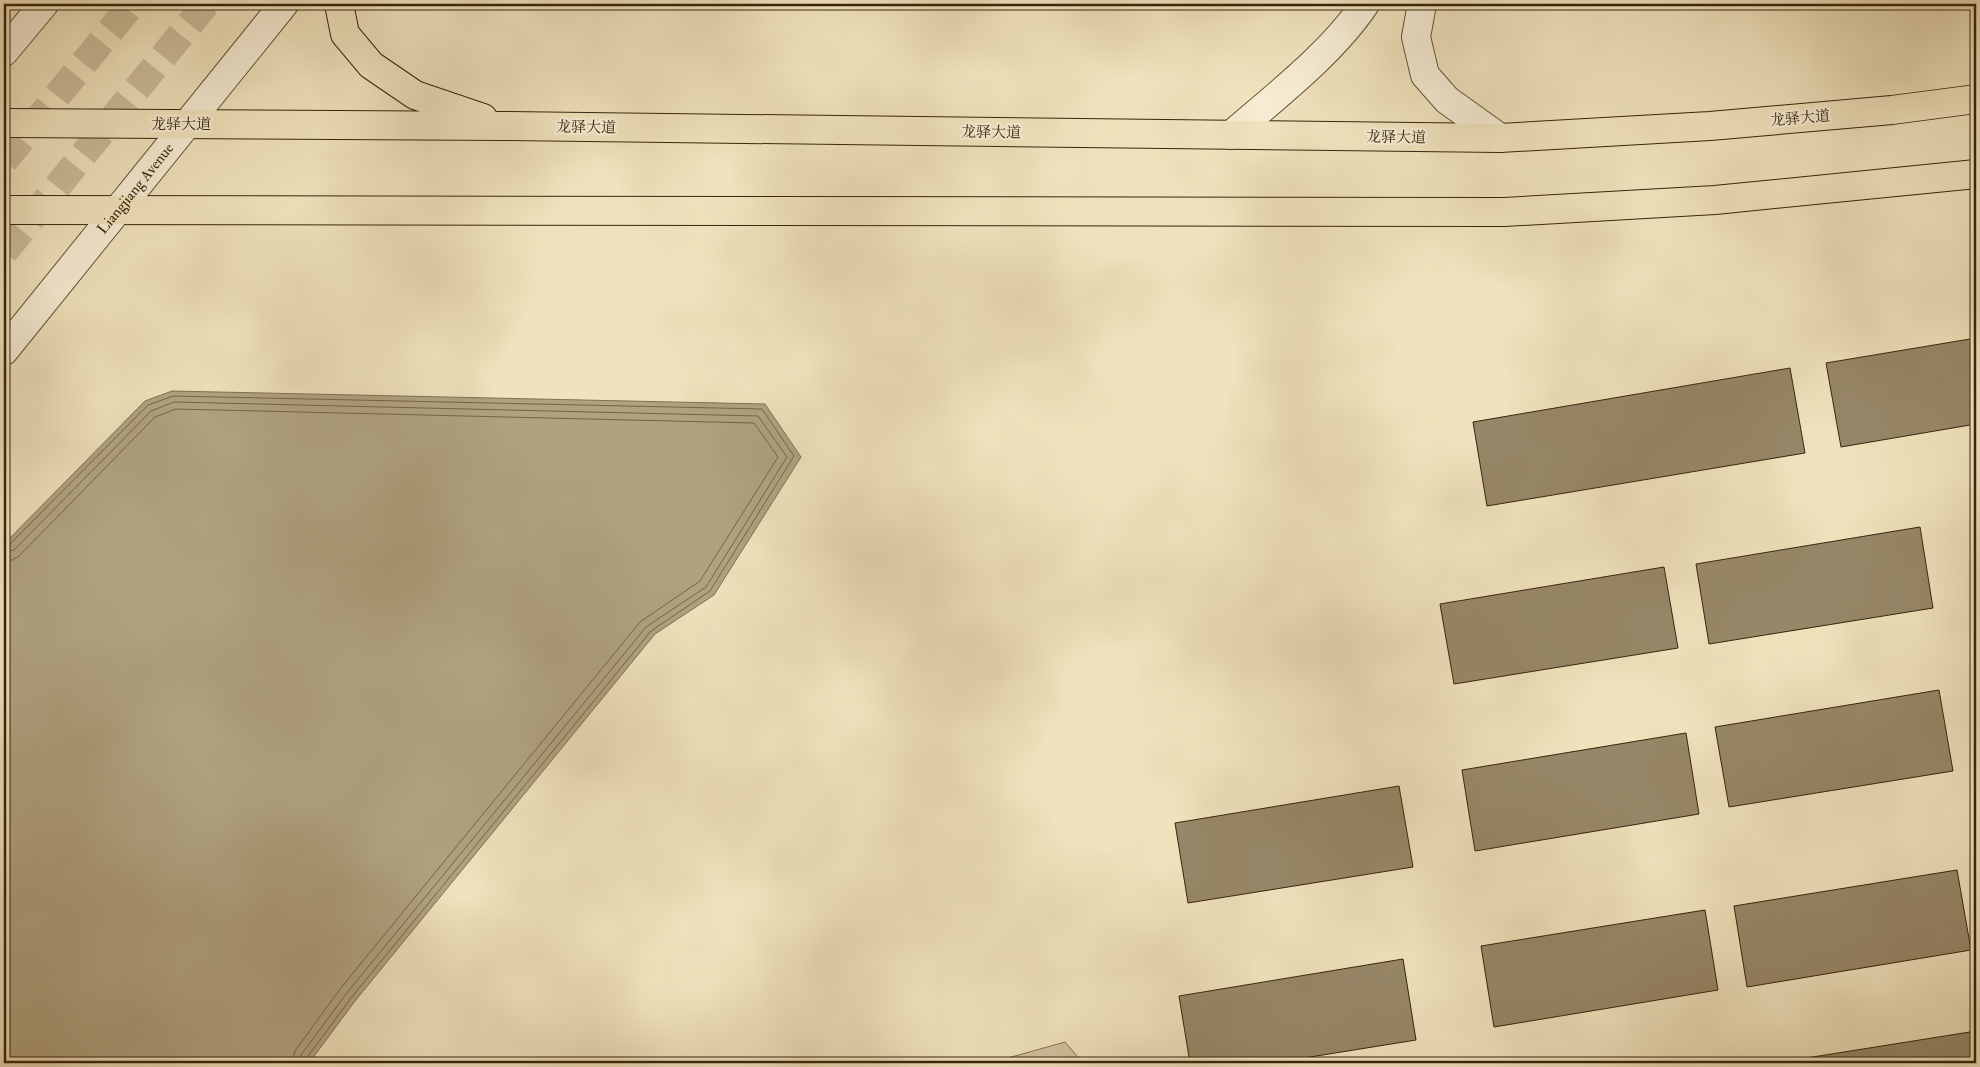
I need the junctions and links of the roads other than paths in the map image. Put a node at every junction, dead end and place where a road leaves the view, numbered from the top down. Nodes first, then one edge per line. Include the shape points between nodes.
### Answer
1 (44, 4) edge
2 (284, 4) edge
3 (339, 4) edge
4 (1366, 4) edge
5 (1422, 4) edge
6 (4, 52) edge
7 (1976, 99) edge
8 (4, 123) edge
9 (187, 124) junction
10 (503, 126) junction
11 (1231, 135) junction
12 (1500, 138) junction
13 (1976, 174) edge
14 (4, 210) edge
15 (117, 211) junction
16 (4, 351) edge

1 - 6 street
2 - 9 street, Liangjiang Avenue
3 - 10 main road via 345,34 371,65 415,94
4 - 11 street via 1303,73
5 - 12 street via 1416,37 1425,75 1447,100
7 - 12 main road, 龙驿大道 via 1710,126
8 - 9 main road, 龙驿大道
9 - 10 main road, 龙驿大道
9 - 15 street, Liangjiang Avenue
10 - 11 main road, 龙驿大道
11 - 12 main road, 龙驿大道
13 - 15 main road via 1715,200 1504,212
14 - 15 main road
15 - 16 street, Liangjiang Avenue

